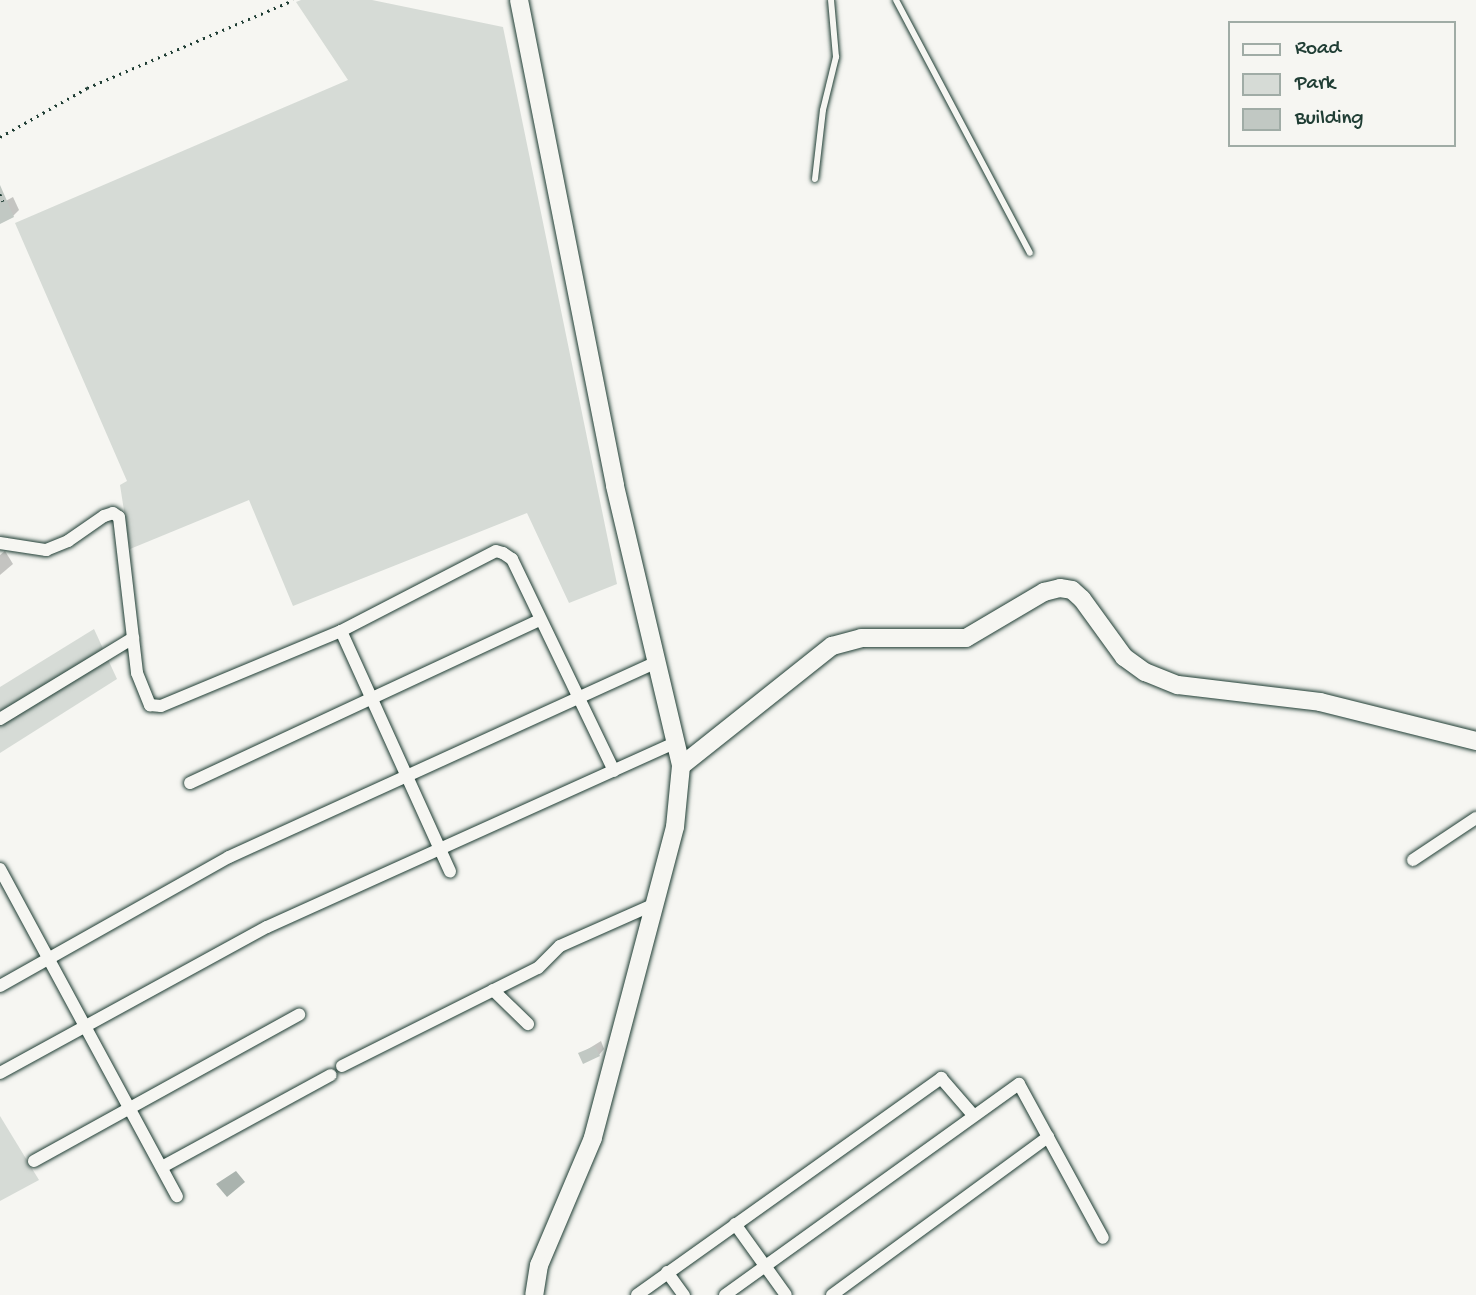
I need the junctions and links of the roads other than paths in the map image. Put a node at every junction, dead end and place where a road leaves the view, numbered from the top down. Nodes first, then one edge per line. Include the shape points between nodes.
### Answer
1 (519, 0) edge
2 (831, 0) edge
3 (896, 0) edge
4 (815, 179) dead end
5 (1030, 253) dead end
6 (0, 543) edge
7 (540, 620) junction
8 (341, 631) junction
9 (132, 638) junction
10 (656, 662) junction
11 (577, 696) junction
12 (373, 701) junction
13 (0, 719) edge
14 (1476, 741) edge
15 (674, 743) junction
16 (681, 766) junction
17 (614, 771) junction
18 (407, 777) junction
19 (190, 783) dead end
20 (1476, 818) edge
21 (440, 849) junction
22 (1413, 860) dead end
23 (0, 869) edge
24 (450, 872) dead end
25 (12, 892) junction
26 (0, 899) edge
27 (654, 904) junction
28 (49, 959) junction
29 (0, 986) edge
30 (492, 990) junction
31 (299, 1016) dead end
32 (528, 1024) dead end
33 (85, 1027) junction
34 (342, 1066) dead end
35 (0, 1073) edge
36 (331, 1075) dead end
37 (130, 1109) junction
38 (973, 1115) junction
39 (1048, 1137) junction
40 (34, 1161) dead end
41 (162, 1167) junction
42 (177, 1196) dead end
43 (735, 1224) junction
44 (1102, 1238) dead end
45 (765, 1266) junction
46 (667, 1272) junction
47 (534, 1295) edge
48 (637, 1295) edge
49 (684, 1295) edge
50 (725, 1295) edge
51 (786, 1295) edge
52 (832, 1295) edge

1 - 10 street via 615,486
2 - 4 lane via 836,57 823,110
3 - 5 lane
6 - 9 street via 46,550 104,516 113,513 119,517
7 - 8 street via 512,559 496,551
7 - 11 street
7 - 12 street
8 - 9 street via 161,706 150,705 141,690
8 - 12 street
9 - 13 street
10 - 11 street
10 - 15 street
11 - 17 street
11 - 18 street
12 - 18 street
12 - 19 street
14 - 16 street via 1320,702 1178,685 1145,672 1124,657 1082,599 1072,590 1059,588 1044,592 966,638 861,638 832,646
15 - 16 street
15 - 17 street
16 - 27 street via 675,827
17 - 21 street
18 - 21 street
18 - 28 street via 229,857
20 - 22 street
21 - 24 street
21 - 33 street via 267,927
23 - 25 street
25 - 26 street
25 - 28 street
27 - 30 street via 560,946 538,968
27 - 47 street via 593,1138 539,1265
28 - 29 street
28 - 33 street
30 - 32 street
30 - 34 street
31 - 37 street
33 - 35 street
33 - 37 street
36 - 41 street
37 - 40 street
37 - 41 street
38 - 39 street via 1019,1084
38 - 43 street via 941,1078
38 - 45 street
39 - 44 street
39 - 52 street
41 - 42 street
43 - 45 street
43 - 46 street
45 - 50 street
45 - 51 street
46 - 48 street
46 - 49 street

